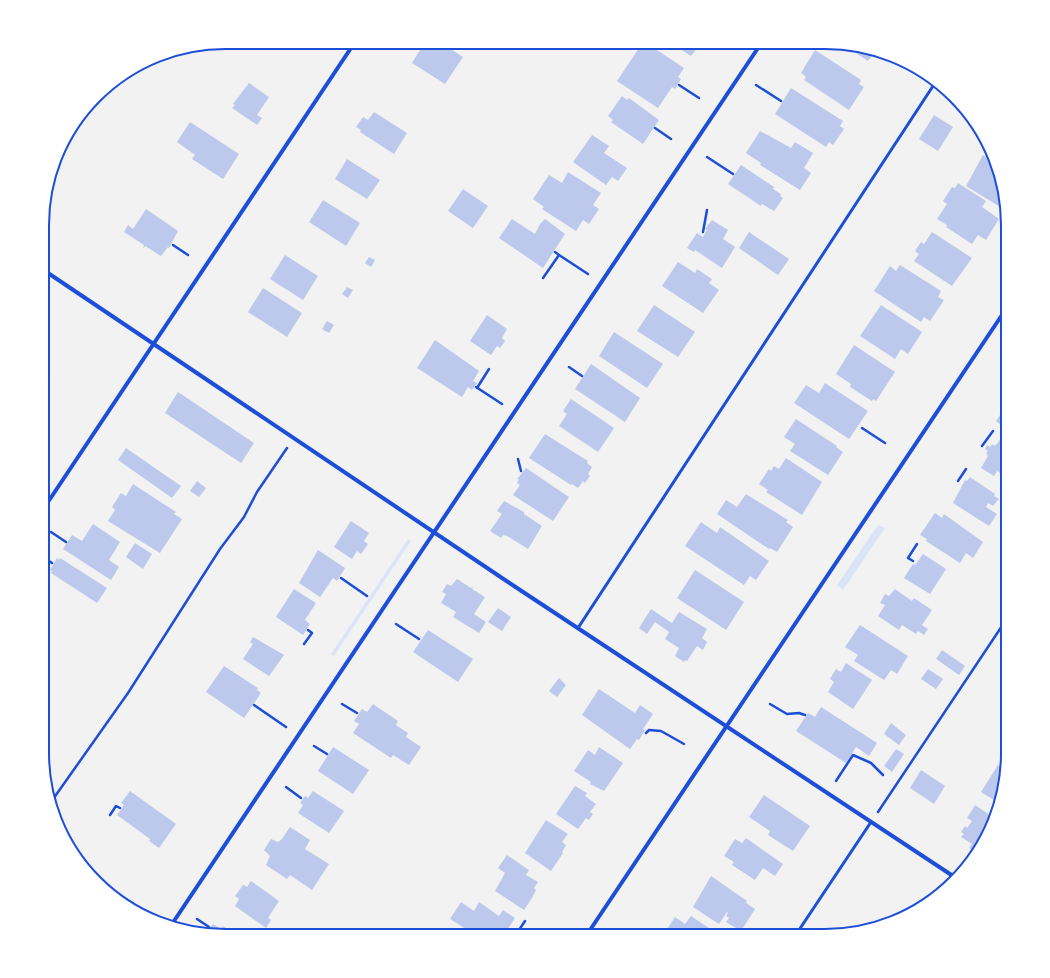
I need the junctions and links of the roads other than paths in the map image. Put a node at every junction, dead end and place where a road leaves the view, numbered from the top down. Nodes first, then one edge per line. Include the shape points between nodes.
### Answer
1 (350, 49) edge
2 (757, 49) edge
3 (933, 86) edge
4 (49, 274) edge
5 (1001, 316) edge
6 (153, 345) junction
7 (49, 501) edge
8 (433, 532) junction
9 (578, 628) junction
10 (728, 726) junction
11 (871, 822) junction
12 (951, 875) edge
13 (174, 922) edge
14 (591, 929) edge
15 (800, 929) edge

1 - 6 street
2 - 8 street
3 - 9 lane
4 - 6 street
5 - 10 street
6 - 7 street
6 - 8 street
8 - 9 street
8 - 13 street
9 - 10 street
10 - 11 street
10 - 14 street
11 - 12 street
11 - 15 lane

